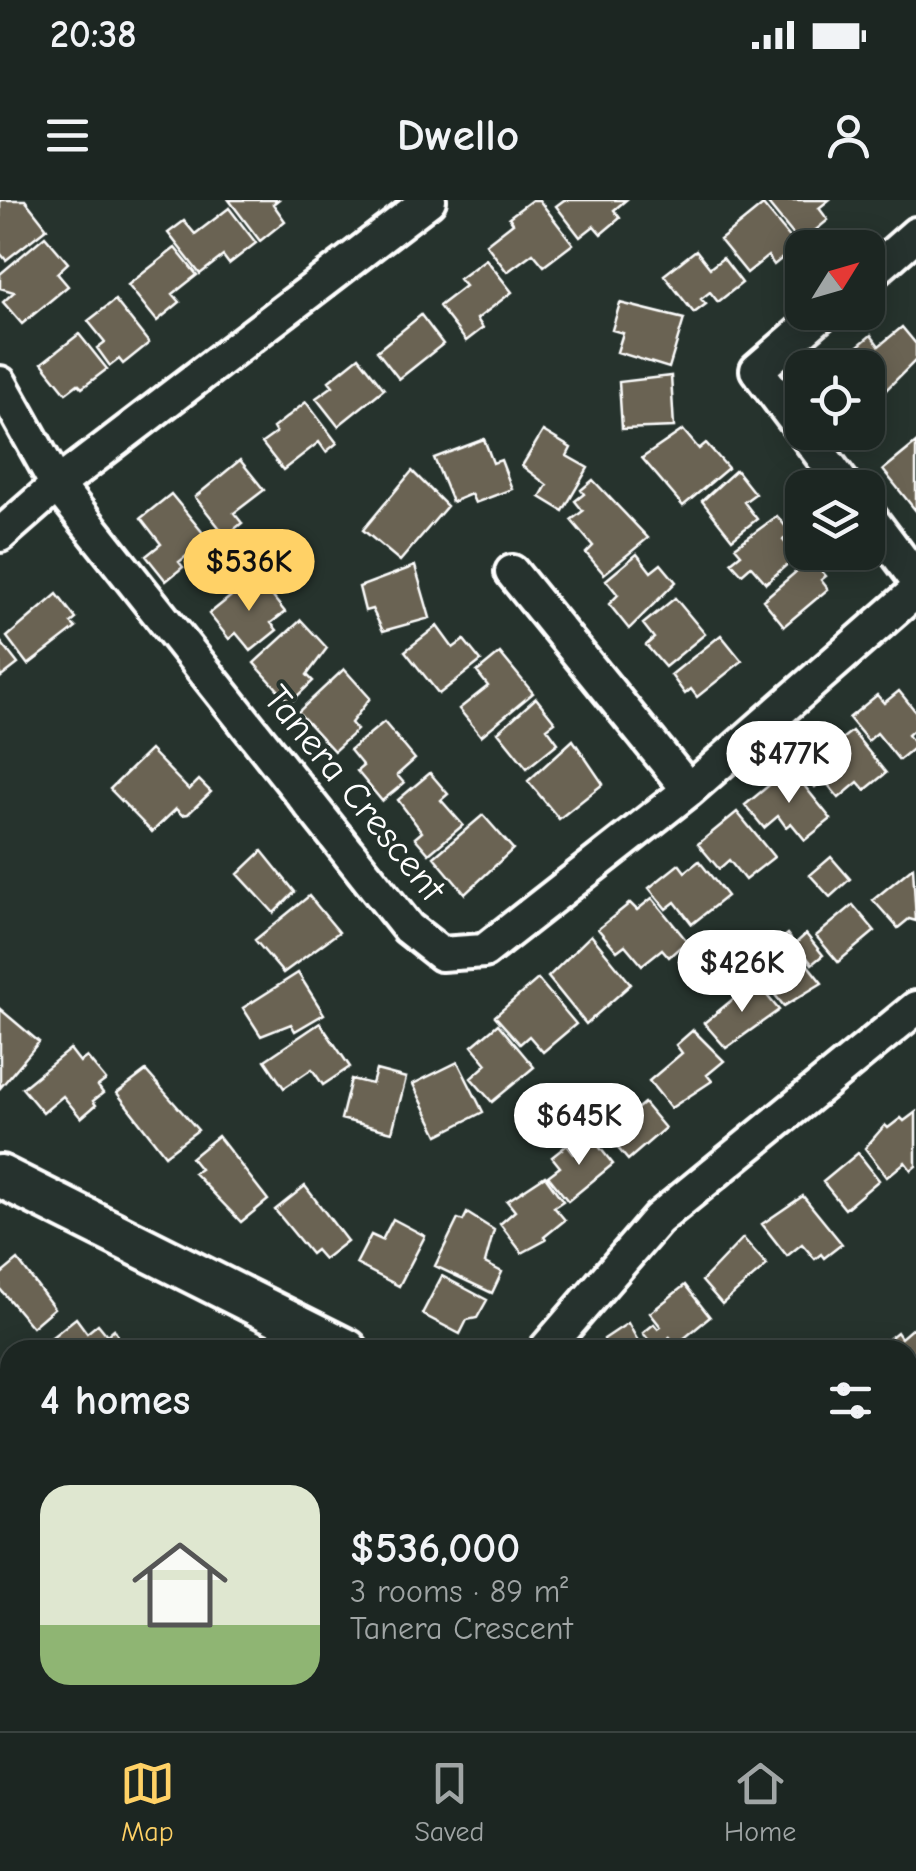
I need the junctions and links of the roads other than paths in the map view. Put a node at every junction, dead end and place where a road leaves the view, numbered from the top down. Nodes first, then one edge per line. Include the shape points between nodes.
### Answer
1 (429, 200) edge
2 (916, 234) edge
3 (885, 261) edge
4 (803, 330) edge
5 (0, 383) edge
6 (785, 406) edge
7 (58, 486) junction
8 (0, 535) edge
9 (885, 538) edge
10 (512, 572) dead end
11 (916, 579) edge
12 (916, 590) edge
13 (688, 790) junction
14 (916, 1008) edge
15 (0, 1176) edge
16 (327, 1340) edge
17 (554, 1340) edge

1 - 7 street
2 - 3 street
4 - 6 street via 757,370
5 - 7 street, Tanera Crescent
7 - 8 street
7 - 13 street, Tanera Crescent via 408,928 441,954 484,951
9 - 11 street
10 - 13 street
12 - 13 street, Tanera Crescent
14 - 17 street via 658,1219
15 - 16 main road

